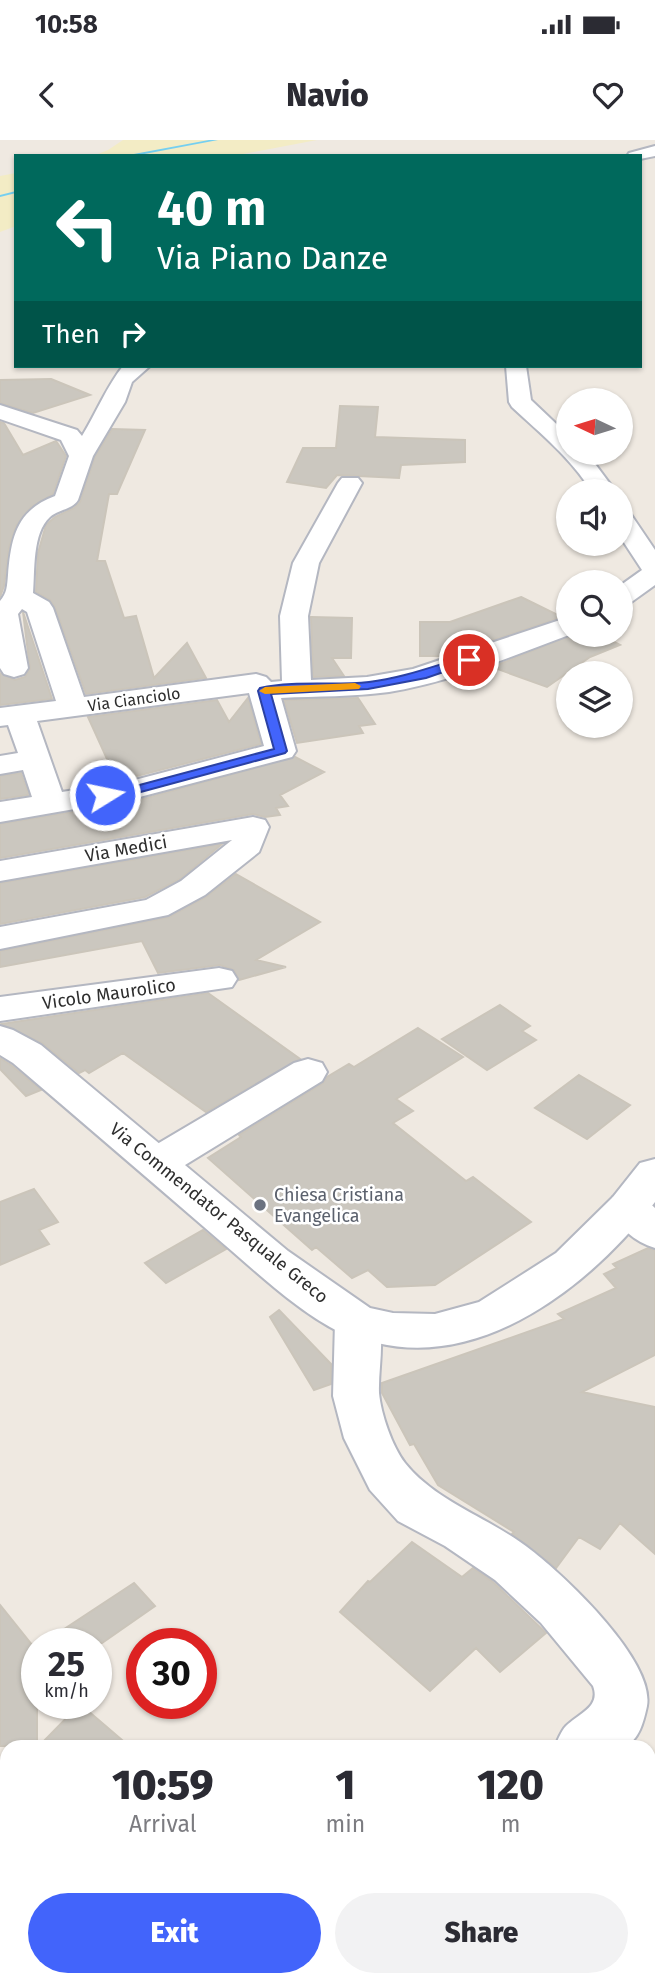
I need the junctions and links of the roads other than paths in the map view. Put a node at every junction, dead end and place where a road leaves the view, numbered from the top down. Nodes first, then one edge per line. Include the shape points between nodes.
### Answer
1 (136, 368) edge
2 (516, 368) edge
3 (0, 412) edge
4 (556, 437) edge
5 (81, 456) junction
6 (350, 484) dead end
7 (633, 537) edge
8 (13, 548) edge
9 (655, 572) edge
10 (633, 588) edge
11 (19, 596) junction
12 (556, 630) edge
13 (14, 667) dead end
14 (297, 687) junction
15 (264, 691) junction
16 (73, 707) junction
17 (10, 716) edge
18 (35, 759) junction
19 (0, 765) edge
20 (132, 790) junction
21 (50, 803) junction
22 (0, 811) edge
23 (151, 845) junction
24 (0, 871) edge
25 (0, 937) edge
26 (219, 979) dead end
27 (0, 1009) edge
28 (0, 1038) edge
29 (308, 1072) dead end
30 (156, 1163) junction
31 (655, 1173) edge
32 (641, 1220) edge
33 (358, 1322) junction
34 (591, 1740) edge

1 - 5 street via 122,381
2 - 4 street via 520,402
3 - 5 street via 69,435
5 - 8 street via 66,500 36,516
6 - 14 street via 306,563 294,616
7 - 9 street
8 - 11 street
9 - 10 street
11 - 13 street via 4,613
11 - 16 street via 39,608
12 - 14 street via 422,676 368,686
14 - 15 street
15 - 16 street, Via Cianciolo via 256,683
15 - 20 street via 281,751
16 - 17 street, Via Cianciolo
17 - 18 street
18 - 19 street
18 - 21 street
20 - 21 street
20 - 23 street
21 - 22 street
23 - 24 street, Via Medici
23 - 25 street, Via Medici via 253,827 247,845 193,888 156,908
26 - 27 street, Vicolo Maurolico
28 - 30 street, Via Commendator Pasquale Greco via 27,1054
29 - 30 street
30 - 33 street, Via Commendator Pasquale Greco via 274,1262
31 - 32 street, Via Commendator Pasquale Greco
32 - 33 street, Via Commendator Pasquale Greco via 493,1315 435,1331 393,1330
33 - 34 street via 356,1395 368,1438 387,1476 416,1506 513,1565 559,1607 615,1672 623,1693 618,1720

